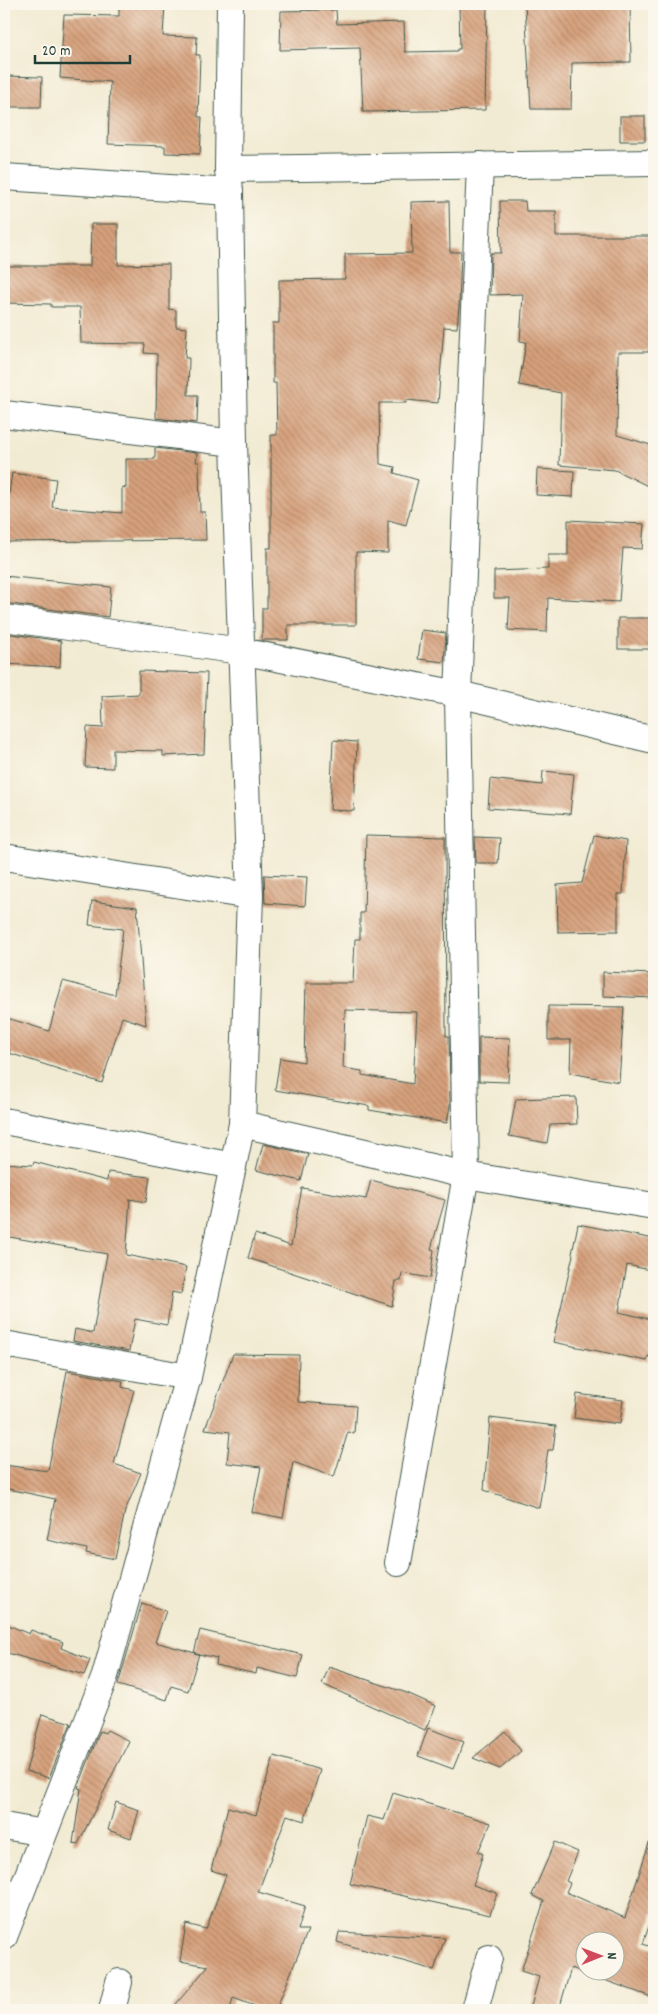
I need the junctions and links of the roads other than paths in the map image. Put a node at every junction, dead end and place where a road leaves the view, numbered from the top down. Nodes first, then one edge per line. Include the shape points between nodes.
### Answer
1 (230, 4) edge
2 (654, 163) edge
3 (480, 165) junction
4 (4, 177) edge
5 (229, 180) junction
6 (4, 414) edge
7 (234, 443) junction
8 (4, 618) edge
9 (241, 651) junction
10 (458, 694) junction
11 (654, 740) edge
12 (4, 857) edge
13 (250, 896) junction
14 (4, 1121) edge
15 (242, 1124) junction
16 (232, 1166) junction
17 (466, 1175) junction
18 (654, 1206) edge
19 (4, 1344) edge
20 (188, 1378) junction
21 (398, 1563) dead end
22 (4, 1826) edge
23 (43, 1834) junction
24 (4, 1937) edge
25 (489, 1958) dead end
26 (119, 1982) dead end
27 (112, 2010) edge
28 (475, 2010) edge

1 - 5 street
2 - 3 street
3 - 5 street
3 - 10 street
4 - 5 street
5 - 7 street
6 - 7 street
7 - 9 street
8 - 9 street
9 - 10 street
9 - 13 street
10 - 11 street
10 - 17 street
12 - 13 street
13 - 15 street
14 - 16 street
15 - 16 street
15 - 17 street
16 - 20 street
17 - 18 street
17 - 21 street
19 - 20 street
20 - 23 street via 105,1676
22 - 23 street
23 - 24 street
25 - 28 street
26 - 27 street

